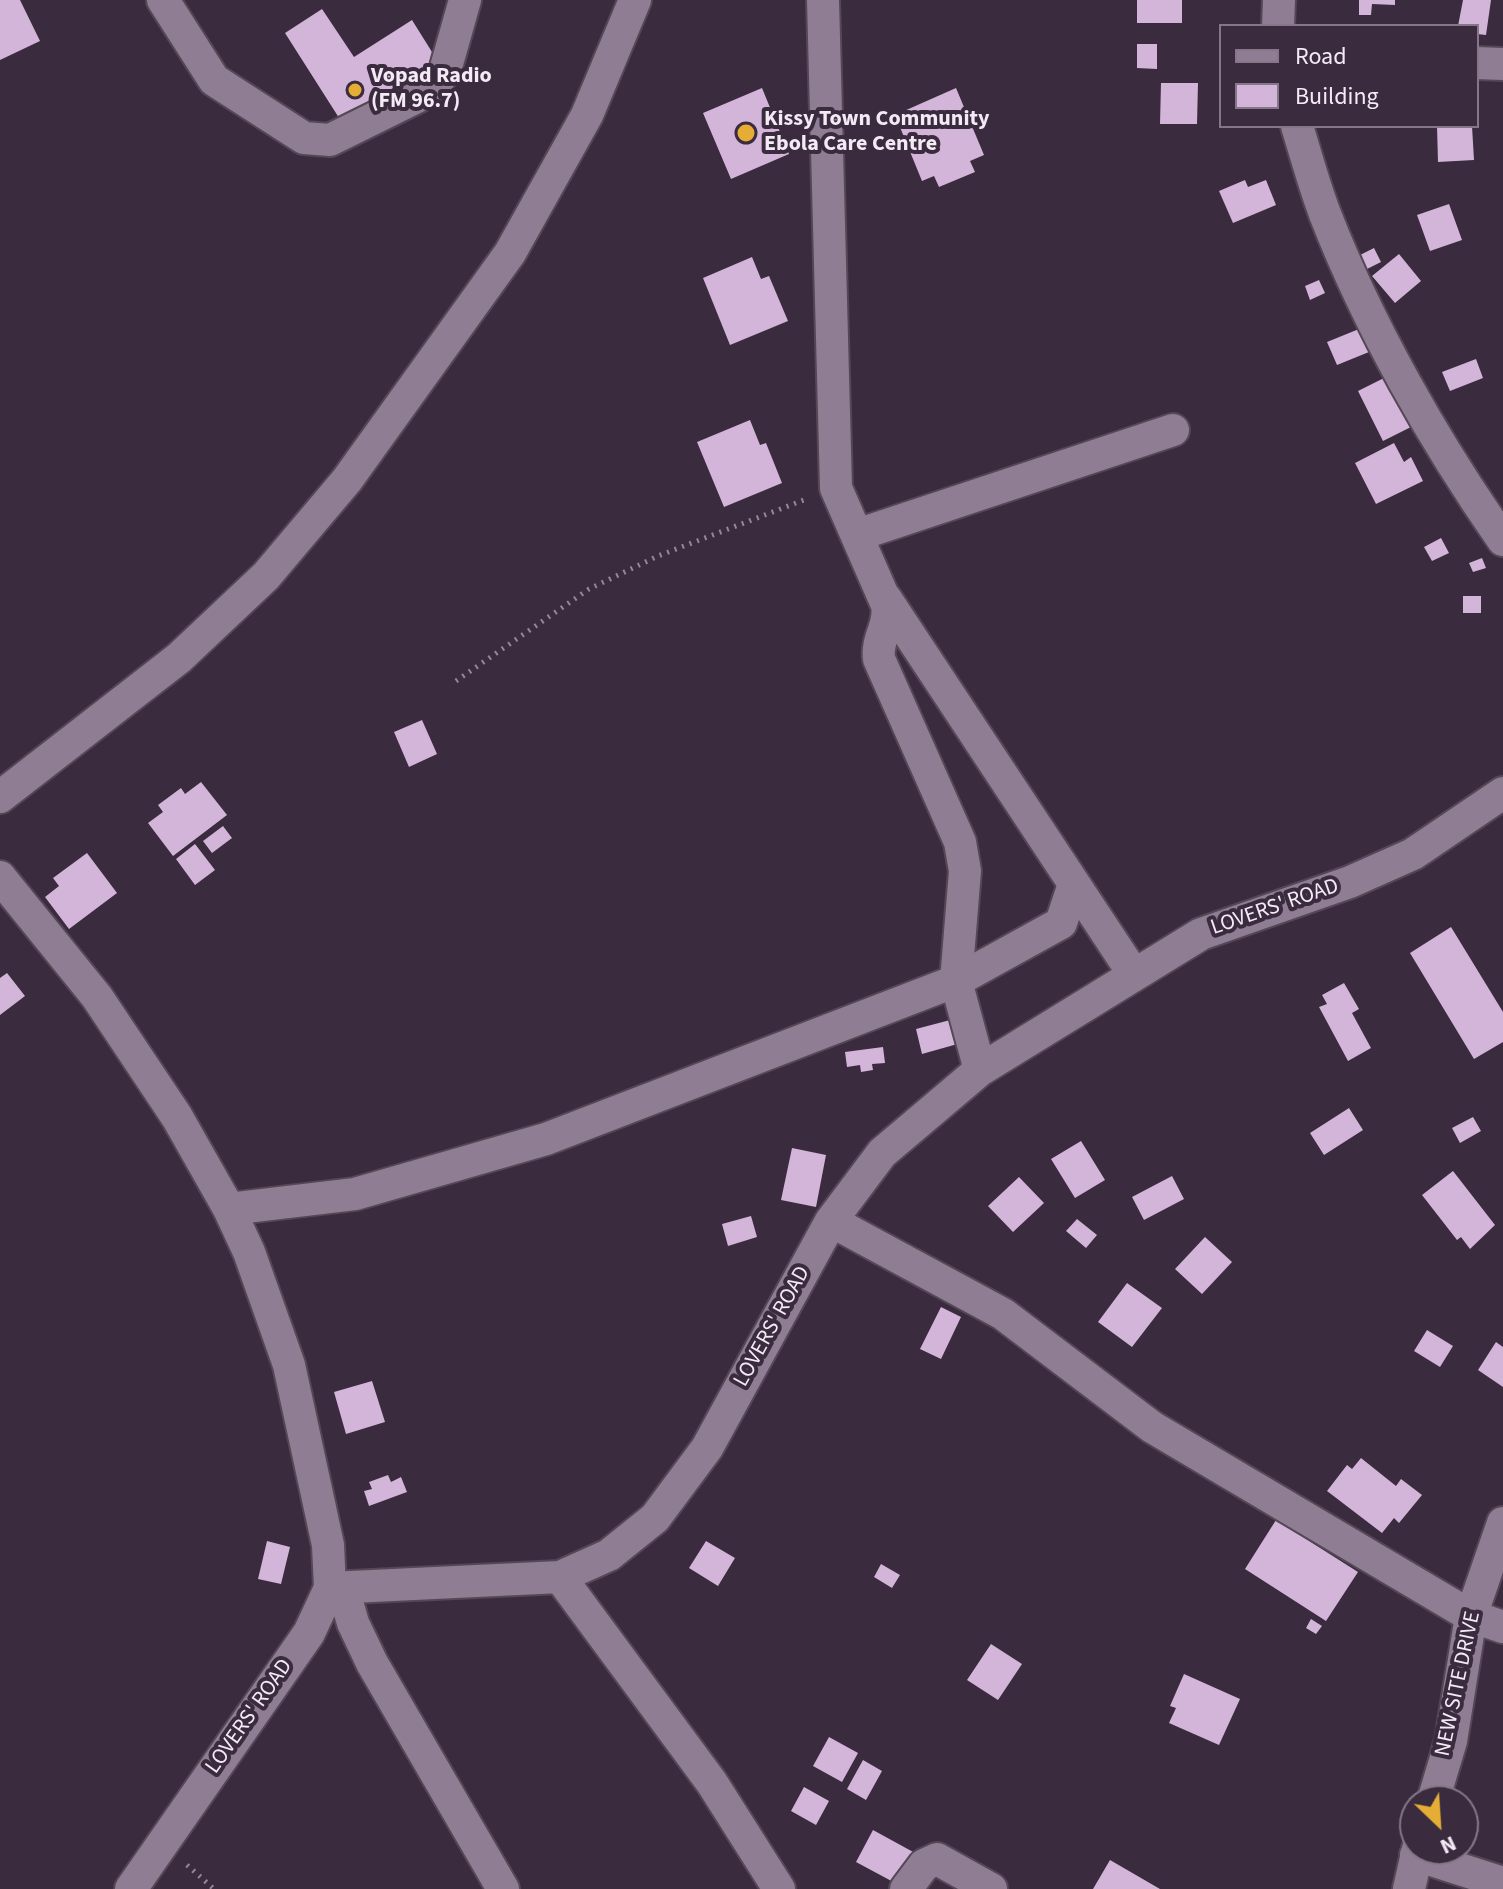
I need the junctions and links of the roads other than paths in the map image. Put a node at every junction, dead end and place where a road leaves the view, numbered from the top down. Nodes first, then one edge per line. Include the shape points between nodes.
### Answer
1 (163, 0) edge
2 (465, 0) edge
3 (635, 0) edge
4 (823, 0) edge
5 (1279, 0) edge
6 (1278, 24) edge
7 (1479, 63) edge
8 (1503, 64) edge
9 (1298, 128) edge
10 (1173, 430) dead end
11 (857, 535) junction
12 (1503, 540) edge
13 (882, 594) junction
14 (1503, 793) edge
15 (0, 797) edge
16 (0, 877) edge
17 (1074, 884) junction
18 (1133, 973) junction
19 (956, 981) junction
20 (980, 1070) junction
21 (229, 1209) junction
22 (831, 1221) junction
23 (1503, 1523) edge
24 (560, 1577) junction
25 (337, 1588) junction
26 (1471, 1616) junction
27 (1503, 1627) edge
28 (1438, 1785) edge
29 (1414, 1865) edge
30 (1453, 1865) edge
31 (1503, 1883) edge
32 (131, 1889) edge
33 (503, 1889) edge
34 (779, 1889) edge
35 (906, 1889) edge
36 (991, 1889) edge
37 (1409, 1889) edge

1 - 2 street via 214,80 304,138 318,141 330,140 431,90 445,71
3 - 15 street via 587,115 510,253 347,480 266,576 179,658
4 - 11 street via 836,488
5 - 6 street
7 - 8 street
9 - 12 street via 1325,213 1389,351 1462,481
10 - 11 street
11 - 13 street
13 - 17 street
13 - 19 street via 889,621 879,642 879,659 960,842 965,871
14 - 18 street, LOVERS' ROAD via 1413,854 1201,934
16 - 21 street via 97,997 177,1117
17 - 18 street
17 - 19 street via 1061,923
18 - 20 street, LOVERS' ROAD
19 - 20 street
19 - 21 street via 532,1143 355,1194
20 - 22 street, LOVERS' ROAD via 882,1153
21 - 25 street via 289,1365
22 - 24 street, LOVERS' ROAD via 707,1448 655,1518 609,1555
22 - 26 street via 1003,1314 1152,1427
23 - 26 street, NEW SITE DRIVE
24 - 25 street, LOVERS' ROAD
24 - 34 street via 712,1783
25 - 32 street, LOVERS' ROAD
25 - 33 street via 372,1663
26 - 27 street
26 - 28 street, NEW SITE DRIVE via 1451,1741
29 - 37 street
30 - 31 street
35 - 36 street via 924,1865 937,1859

